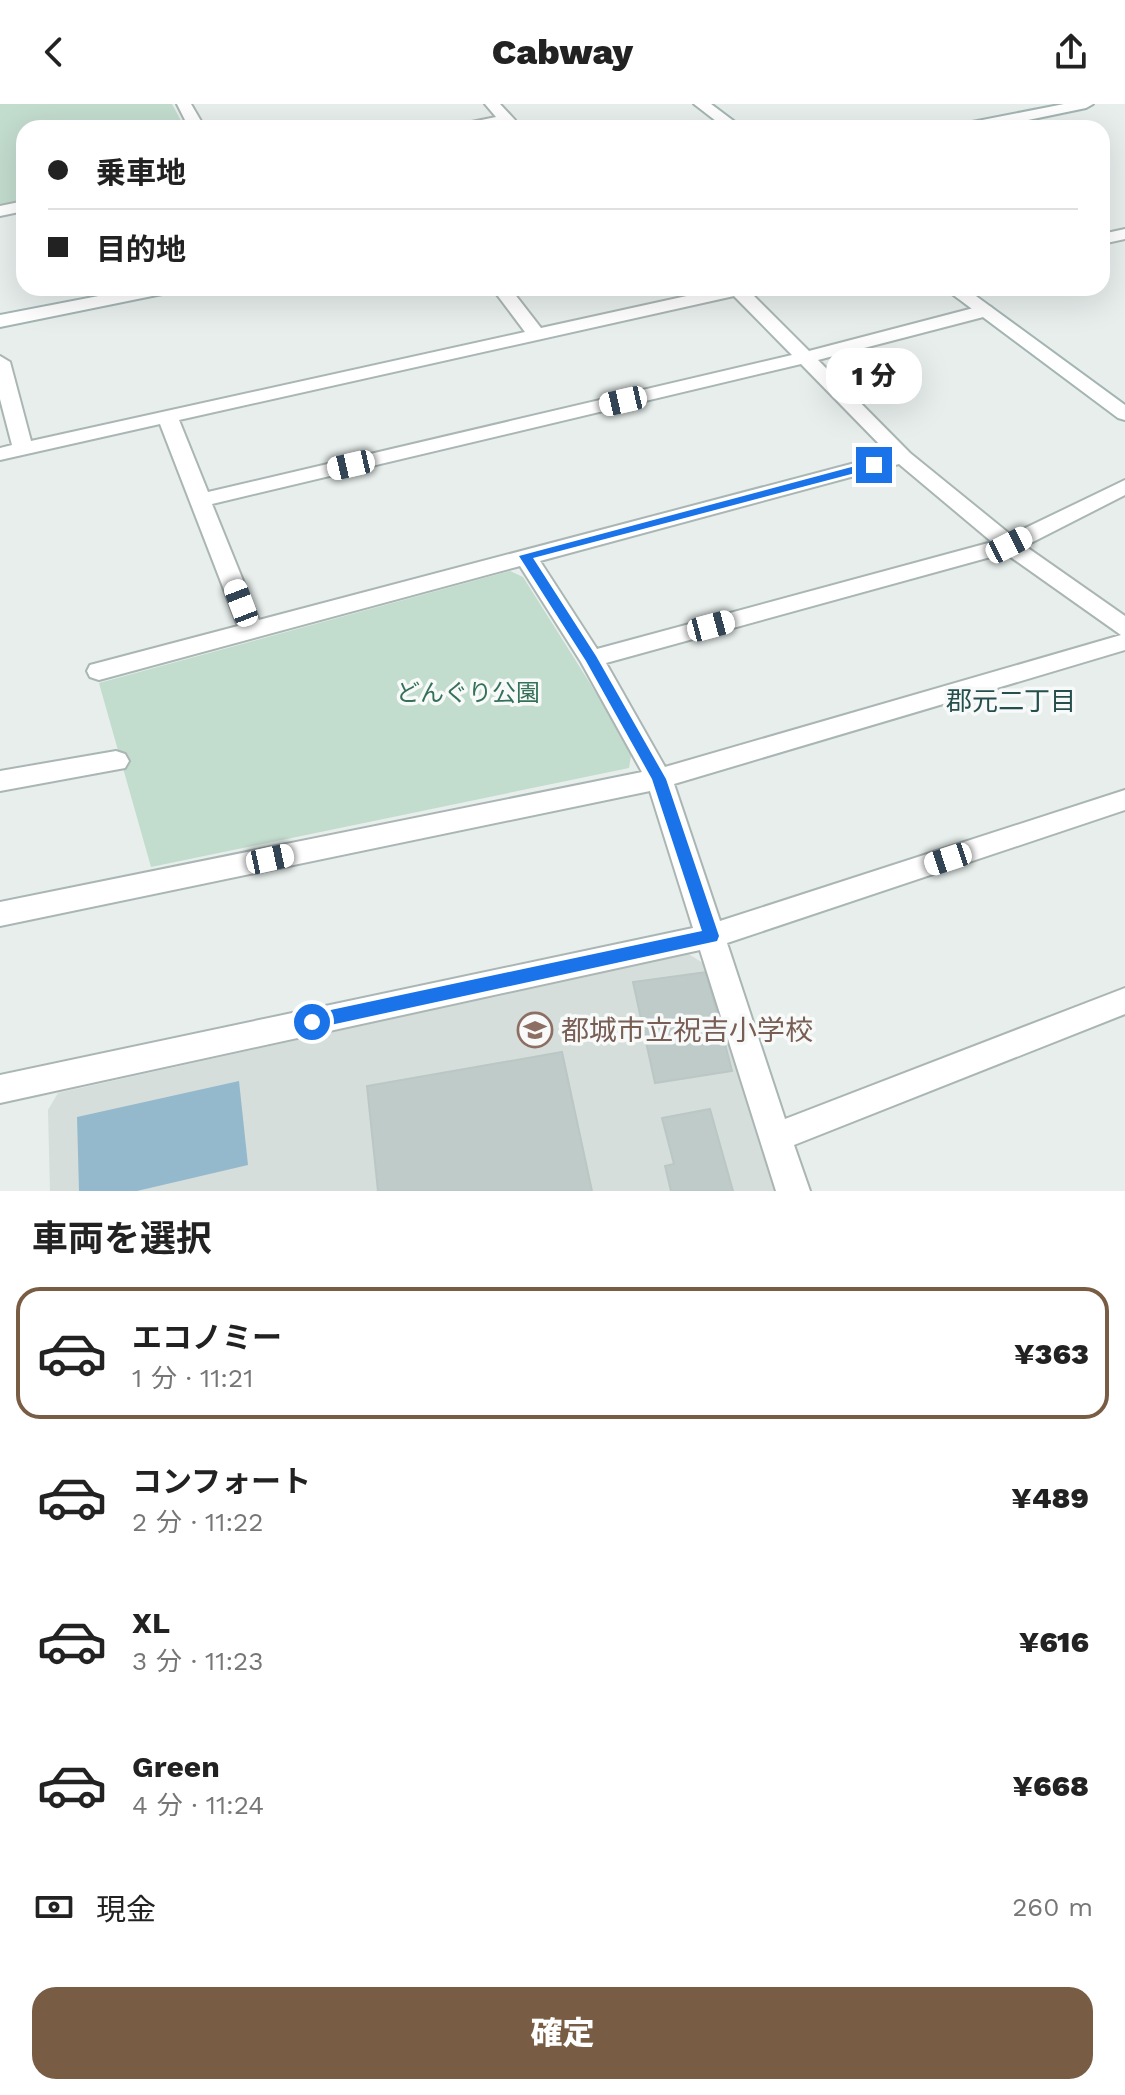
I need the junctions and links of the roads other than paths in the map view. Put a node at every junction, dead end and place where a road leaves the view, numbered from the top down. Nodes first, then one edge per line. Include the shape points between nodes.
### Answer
1 (492, 104) edge
2 (701, 104) edge
3 (1086, 104) edge
4 (507, 120) edge
5 (724, 120) edge
6 (1007, 120) edge
7 (127, 296) edge
8 (507, 296) edge
9 (710, 296) edge
10 (744, 296) edge
11 (964, 296) edge
12 (985, 311) junction
13 (0, 321) edge
14 (536, 334) junction
15 (804, 358) junction
16 (0, 362) edge
17 (1125, 414) edge
18 (167, 416) junction
19 (23, 448) junction
20 (0, 454) edge
21 (903, 457) junction
22 (1125, 487) edge
23 (201, 500) junction
24 (1009, 545) junction
25 (525, 556) junction
26 (1125, 628) edge
27 (251, 629) junction
28 (1125, 642) edge
29 (591, 659) junction
30 (99, 671) dead end
31 (116, 761) dead end
32 (659, 779) junction
33 (0, 781) edge
34 (1125, 800) edge
35 (0, 914) edge
36 (711, 936) junction
37 (1121, 1009) edge
38 (0, 1089) edge
39 (777, 1137) junction
40 (793, 1191) edge

1 - 4 street
2 - 5 street
3 - 6 street
7 - 13 street
8 - 14 street
9 - 14 street
10 - 15 street
11 - 12 street
12 - 15 street
12 - 17 street
14 - 18 street
15 - 21 street
15 - 23 street
16 - 19 street
18 - 19 street
18 - 23 street
19 - 20 street
21 - 24 street
21 - 25 street
22 - 24 street
23 - 27 street
24 - 26 street
24 - 29 street
25 - 27 street
25 - 29 street
27 - 30 street
28 - 32 street
29 - 32 street
31 - 33 street
32 - 35 street
32 - 36 street
34 - 36 street
36 - 38 street
36 - 39 street
37 - 39 street
39 - 40 street

